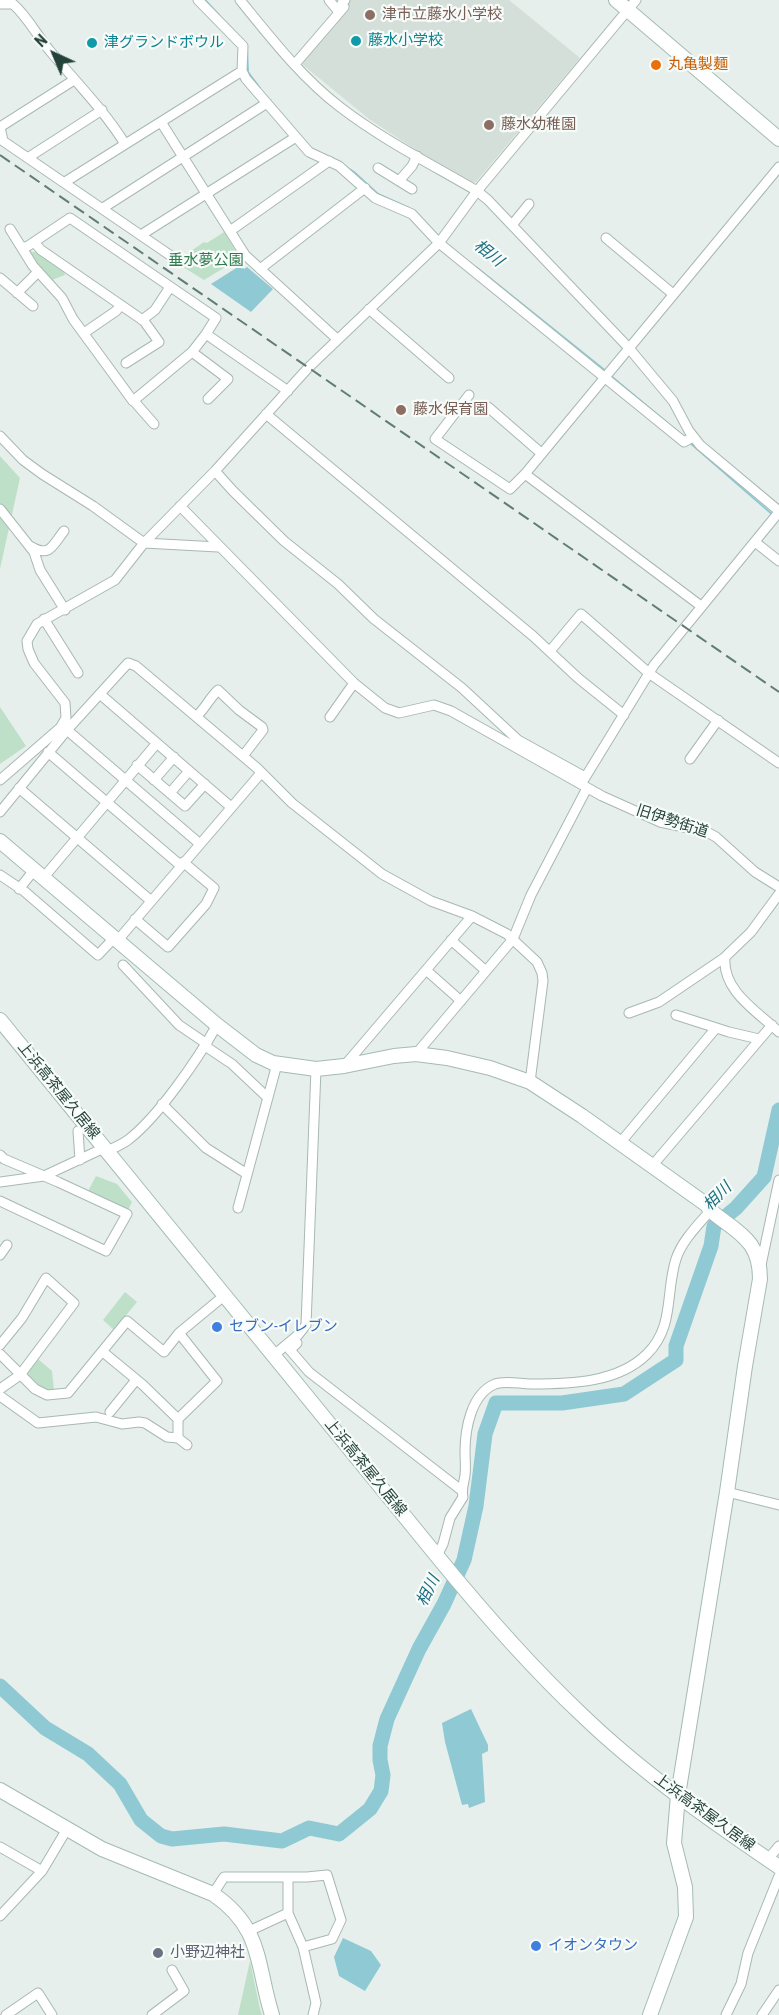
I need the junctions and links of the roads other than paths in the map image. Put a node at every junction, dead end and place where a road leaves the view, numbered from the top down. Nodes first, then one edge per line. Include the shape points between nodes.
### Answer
1 (198, 0) edge
2 (240, 0) edge
3 (329, 0) edge
4 (345, 0) edge
5 (616, 0) edge
6 (0, 4) edge
7 (632, 5) edge
8 (339, 12) junction
9 (295, 64) junction
10 (242, 71) junction
11 (74, 80) junction
12 (267, 104) junction
13 (102, 110) junction
14 (161, 122) junction
15 (297, 137) junction
16 (779, 139) edge
17 (125, 144) junction
18 (417, 156) junction
19 (28, 157) junction
20 (183, 157) junction
21 (329, 161) junction
22 (779, 167) edge
23 (378, 168) dead end
24 (399, 181) junction
25 (65, 182) junction
26 (365, 188) junction
27 (412, 189) dead end
28 (477, 191) junction
29 (206, 194) junction
30 (529, 204) dead end
31 (103, 208) junction
32 (512, 225) junction
33 (10, 229) dead end
34 (230, 231) junction
35 (141, 235) junction
36 (606, 238) dead end
37 (441, 240) junction
38 (34, 242) junction
39 (22, 248) junction
40 (177, 260) dead end
41 (260, 269) junction
42 (38, 272) junction
43 (0, 278) edge
44 (170, 287) junction
45 (17, 293) junction
46 (673, 294) junction
47 (121, 305) junction
48 (33, 306) dead end
49 (369, 309) junction
50 (142, 320) junction
51 (84, 333) junction
52 (206, 334) junction
53 (337, 339) junction
54 (628, 347) junction
55 (192, 352) junction
56 (126, 363) dead end
57 (607, 374) junction
58 (449, 378) dead end
59 (288, 391) junction
60 (469, 395) dead end
61 (208, 399) dead end
62 (134, 400) junction
63 (488, 407) dead end
64 (266, 414) junction
65 (154, 424) dead end
66 (0, 436) edge
67 (689, 439) junction
68 (541, 453) junction
69 (215, 471) junction
70 (525, 474) junction
71 (180, 506) junction
72 (0, 509) edge
73 (777, 514) edge
74 (64, 531) dead end
75 (755, 542) junction
76 (144, 543) junction
77 (28, 545) junction
78 (218, 547) junction
79 (779, 561) edge
80 (701, 606) junction
81 (65, 610) junction
82 (44, 619) junction
83 (550, 651) junction
84 (78, 673) dead end
85 (650, 674) junction
86 (354, 683) junction
87 (101, 695) junction
88 (624, 715) junction
89 (197, 716) junction
90 (330, 717) dead end
91 (718, 720) junction
92 (64, 729) junction
93 (157, 743) junction
94 (48, 752) junction
95 (243, 756) junction
96 (174, 757) junction
97 (690, 759) dead end
98 (779, 763) edge
99 (137, 765) junction
100 (189, 771) junction
101 (261, 773) junction
102 (125, 779) junction
103 (0, 780) edge
104 (154, 780) junction
105 (584, 783) junction
106 (205, 784) junction
107 (19, 788) junction
108 (170, 793) junction
109 (107, 801) junction
110 (231, 807) junction
111 (0, 812) edge
112 (76, 838) junction
113 (0, 841) edge
114 (200, 844) junction
115 (182, 863) junction
116 (39, 873) junction
117 (0, 874) edge
118 (779, 887) edge
119 (19, 889) junction
120 (779, 894) edge
121 (150, 900) junction
122 (472, 916) junction
123 (135, 920) junction
124 (117, 939) junction
125 (513, 939) junction
126 (451, 940) junction
127 (725, 957) junction
128 (123, 965) dead end
129 (426, 970) junction
130 (486, 971) junction
131 (462, 1001) junction
132 (629, 1013) dead end
133 (676, 1015) dead end
134 (0, 1020) edge
135 (217, 1025) junction
136 (716, 1028) junction
137 (775, 1028) edge
138 (759, 1039) junction
139 (206, 1045) junction
140 (416, 1054) junction
141 (277, 1064) junction
142 (344, 1066) junction
143 (316, 1069) junction
144 (530, 1082) junction
145 (268, 1098) junction
146 (162, 1104) junction
147 (78, 1131) dead end
148 (620, 1143) junction
149 (105, 1150) junction
150 (0, 1155) edge
151 (80, 1160) junction
152 (652, 1166) junction
153 (247, 1174) junction
154 (44, 1176) junction
155 (779, 1180) edge
156 (0, 1182) edge
157 (0, 1201) edge
158 (238, 1208) dead end
159 (711, 1212) junction
160 (7, 1245) dead end
161 (0, 1255) edge
162 (760, 1269) junction
163 (225, 1295) junction
164 (306, 1325) junction
165 (179, 1333) junction
166 (0, 1345) edge
167 (103, 1352) junction
168 (0, 1354) edge
169 (274, 1355) junction
170 (20, 1375) junction
171 (136, 1380) junction
172 (0, 1389) edge
173 (0, 1396) edge
174 (110, 1412) dead end
175 (178, 1419) junction
176 (178, 1438) junction
177 (187, 1445) dead end
178 (461, 1490) junction
179 (727, 1492) junction
180 (779, 1505) edge
181 (441, 1562) junction
182 (0, 1790) edge
183 (678, 1795) junction
184 (67, 1829) junction
185 (779, 1846) edge
186 (1, 1849) edge
187 (774, 1863) edge
188 (42, 1871) junction
189 (779, 1876) edge
190 (288, 1877) junction
191 (213, 1894) junction
192 (288, 1913) junction
193 (0, 1916) edge
194 (249, 1932) junction
195 (303, 1947) junction
196 (172, 1970) dead end
197 (779, 1990) edge
198 (645, 2014) edge
199 (6, 2015) edge
200 (52, 2015) edge
201 (152, 2015) edge
202 (272, 2015) edge
203 (313, 2015) edge
204 (726, 2015) edge
205 (762, 2015) edge

1 - 10 street via 243,46
2 - 9 street
3 - 8 street
4 - 8 street
5 - 7 street
6 - 11 street via 13,4 20,11
7 - 16 street
7 - 28 street
8 - 9 street
9 - 18 street via 339,106
10 - 12 street
10 - 14 street
11 - 13 street
11 - 19 street via 0,127 3,141
12 - 15 street
12 - 20 street
13 - 17 street
13 - 19 street
14 - 17 street
14 - 20 street
15 - 21 street via 314,155
15 - 29 street
17 - 25 street
18 - 24 street
18 - 28 street
19 - 25 street
20 - 29 street
20 - 31 street
21 - 26 street
21 - 34 street
22 - 46 street
23 - 24 street
24 - 27 street
25 - 31 street
26 - 37 street via 375,198 412,214
26 - 41 street
28 - 32 street
28 - 37 street
29 - 34 street
29 - 35 street
30 - 32 street
31 - 35 street
32 - 54 street
33 - 39 street
34 - 41 street via 245,255
35 - 40 street
36 - 46 street
37 - 49 street
37 - 57 street
38 - 39 street
38 - 44 street via 70,218
38 - 47 street
39 - 42 street
41 - 53 street
42 - 45 street
42 - 51 street via 62,297
43 - 45 street
44 - 50 street via 155,310
44 - 52 street via 216,318
45 - 48 street
46 - 54 street
47 - 50 street
47 - 51 street
49 - 53 street
49 - 58 street
50 - 56 street via 159,342
51 - 62 street
52 - 55 street
52 - 59 street
53 - 59 street
54 - 57 street
54 - 67 street via 673,401
55 - 61 street via 228,379
55 - 62 street
57 - 67 street
57 - 68 street
59 - 64 street
60 - 70 street via 435,439 510,489
62 - 65 street
63 - 68 street
64 - 69 street
64 - 83 street
66 - 76 street via 23,460
67 - 73 street
68 - 70 street
69 - 71 street
69 - 105 street via 284,541 374,619 462,688 518,740
70 - 80 street
71 - 76 street
71 - 78 street
72 - 77 street
73 - 75 street
74 - 77 street via 45,552
75 - 79 street
75 - 80 street
76 - 78 street
76 - 81 street via 115,580
77 - 81 street
78 - 86 street
80 - 85 street
81 - 82 street
82 - 84 street
82 - 92 street via 30,634 28,649 65,703
83 - 85 street via 581,614
83 - 88 street
85 - 88 street
85 - 91 street
86 - 90 street
86 - 105 street via 385,708 399,713 434,705 451,711
87 - 89 street via 128,663 144,671
87 - 92 street
87 - 93 street
88 - 105 street
89 - 95 street
89 - 95 street via 218,690 262,727
91 - 97 street
91 - 98 street
92 - 94 street
92 - 102 street
92 - 103 street
93 - 96 street
93 - 99 street
94 - 107 street
94 - 109 street
95 - 101 street
96 - 100 street
96 - 104 street
99 - 102 street
99 - 104 street
100 - 106 street
100 - 108 street
101 - 110 street
101 - 122 street via 292,803 382,874 431,901
102 - 109 street
102 - 114 street
104 - 108 street
105 - 118 street, 旧伊勢街道 via 660,822 707,832
105 - 125 street
106 - 108 street via 185,806
106 - 110 street
107 - 111 street
107 - 112 street
109 - 112 street
109 - 115 street
110 - 114 street
112 - 116 street
112 - 121 street
113 - 116 street
114 - 115 street
115 - 121 street
115 - 123 street via 214,888 206,904 168,947
116 - 119 street
116 - 124 street
117 - 119 street
119 - 124 street via 100,957
120 - 127 street via 751,932
121 - 123 street
122 - 125 street
122 - 126 street
123 - 124 street
124 - 135 street
125 - 130 street
125 - 144 street via 537,962 543,981
126 - 129 street
126 - 130 street
127 - 132 street via 659,1002
127 - 137 street via 726,976 735,990
128 - 139 street via 179,1025
129 - 131 street
129 - 142 street
130 - 131 street
131 - 140 street
133 - 136 street
134 - 149 street, 上浜高茶屋久居線
135 - 139 street
135 - 141 street via 256,1055
136 - 138 street
136 - 148 street
137 - 138 street
138 - 152 street
139 - 145 street
139 - 146 street
140 - 142 street
140 - 144 street via 465,1062
141 - 143 street
141 - 145 street
142 - 143 street
143 - 164 street
144 - 148 street
145 - 153 street
146 - 149 street via 132,1136
146 - 153 street via 206,1148
147 - 151 street
148 - 152 street
149 - 151 street
149 - 163 street, 上浜高茶屋久居線
150 - 154 street
151 - 154 street
152 - 159 street via 707,1205
153 - 158 street
154 - 156 street
154 - 157 street via 127,1214 106,1251
155 - 162 street
159 - 162 street via 751,1244
159 - 178 street via 679,1253 672,1272 664,1331 639,1361 615,1375 592,1380 498,1383 480,1396 467,1428
160 - 161 street
162 - 179 street
163 - 165 street
163 - 169 street, 上浜高茶屋久居線
164 - 169 street
164 - 178 street via 310,1329 307,1335 290,1350 309,1372
165 - 167 street via 164,1352 127,1321
165 - 175 street via 217,1381
166 - 170 street via 46,1278 74,1303
167 - 170 street via 68,1393 46,1395
167 - 171 street
168 - 170 street
169 - 181 street, 上浜高茶屋久居線
170 - 172 street
171 - 174 street
171 - 175 street
173 - 176 street via 38,1423 96,1417 117,1424 139,1422 167,1437
175 - 176 street
176 - 177 street
178 - 181 street via 463,1497 450,1518
179 - 180 street
179 - 183 street
181 - 183 street, 上浜高茶屋久居線 via 537,1672 581,1715
182 - 184 street
183 - 187 street, 上浜高茶屋久居線
183 - 198 street via 674,1843 685,1887 686,1917
184 - 188 street
184 - 191 street via 102,1849
185 - 187 street
186 - 188 street
188 - 193 street
189 - 204 street via 748,1953 742,1982
190 - 191 street via 224,1877
190 - 192 street
190 - 195 street via 327,1875 341,1920 332,1939
191 - 194 street
192 - 194 street
192 - 195 street
194 - 202 street
195 - 203 street via 316,2002
196 - 201 street via 184,1991
197 - 205 street
199 - 200 street via 38,1993

